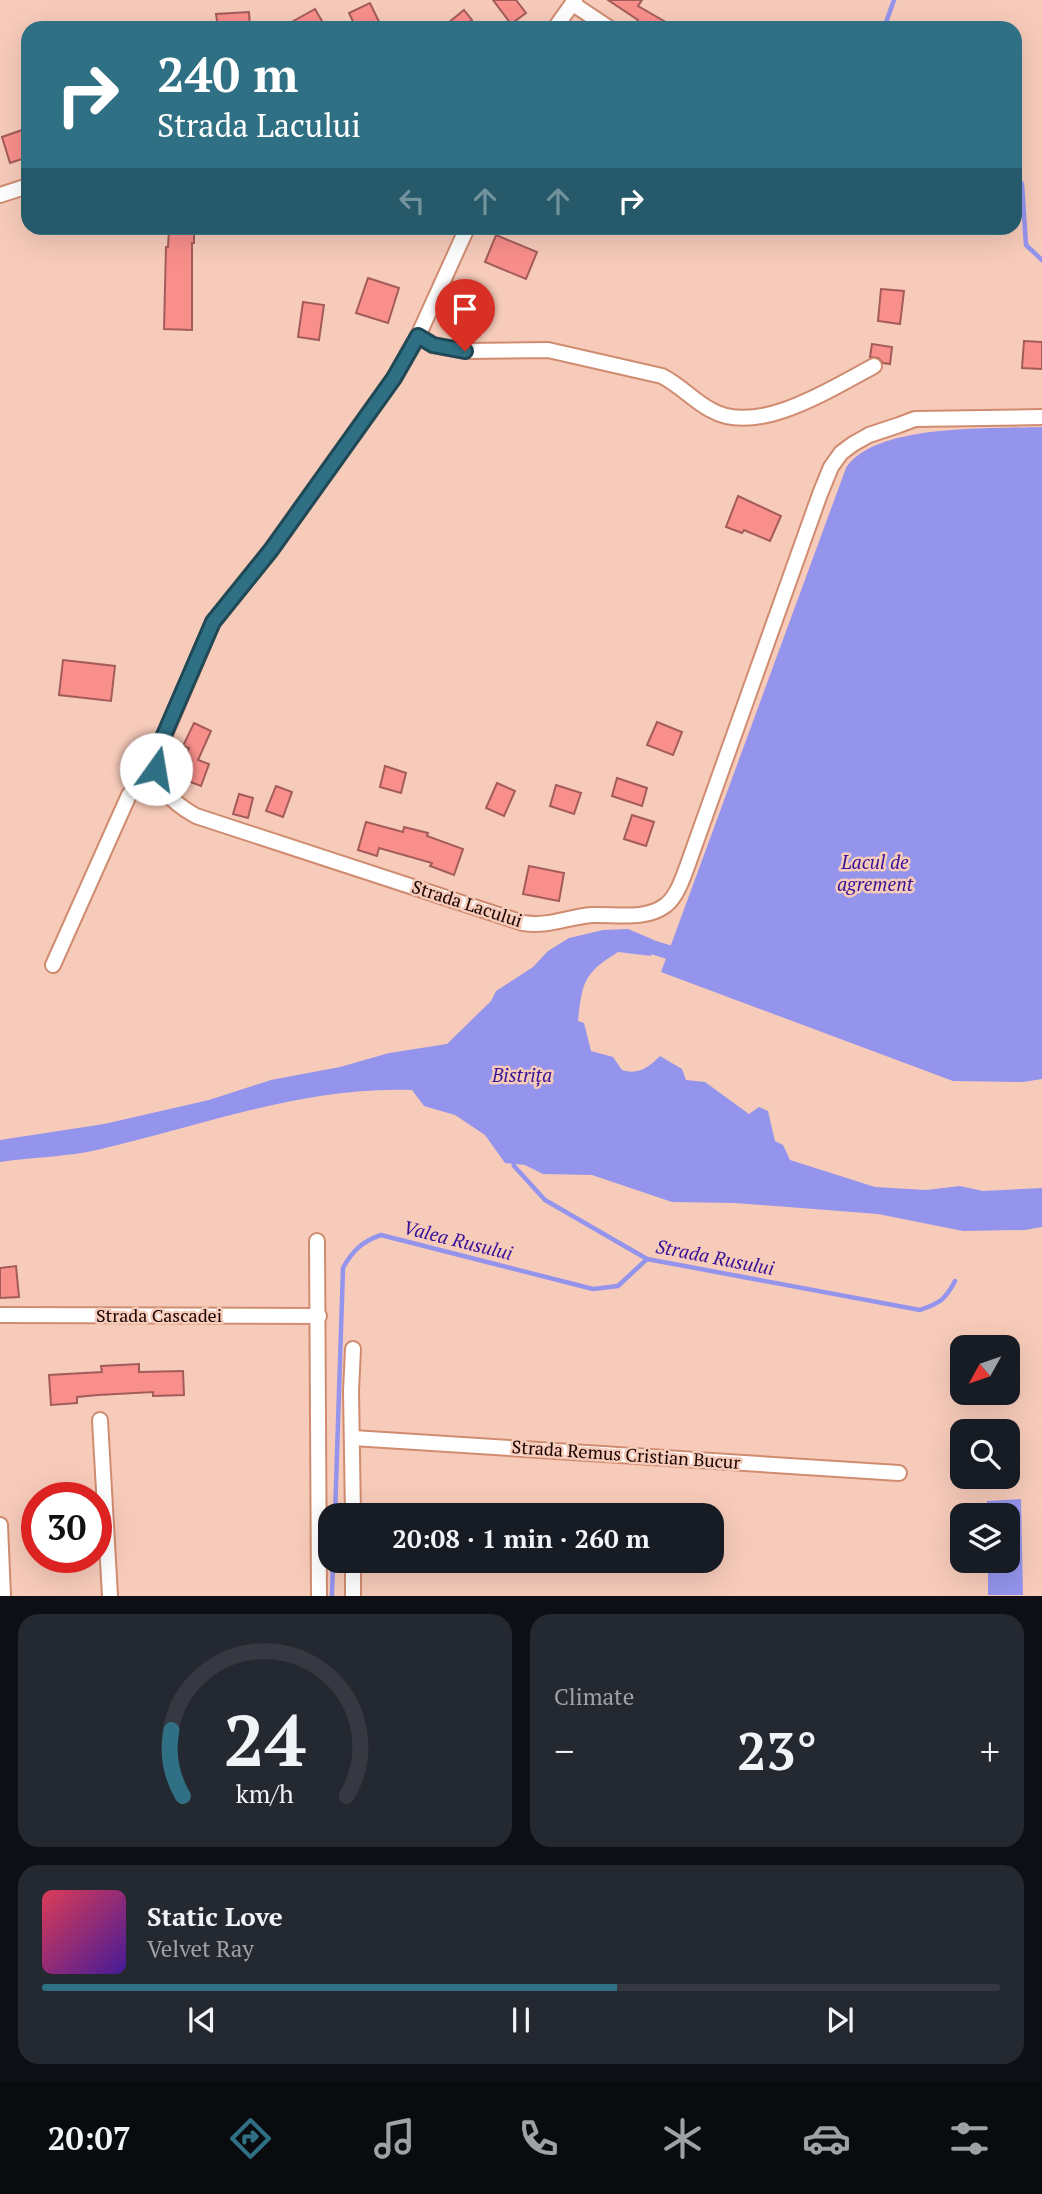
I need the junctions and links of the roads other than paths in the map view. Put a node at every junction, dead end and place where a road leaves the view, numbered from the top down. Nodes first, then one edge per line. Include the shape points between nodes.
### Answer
1 (574, 2) edge
2 (560, 21) edge
3 (600, 21) edge
4 (21, 188) edge
5 (0, 195) edge
6 (464, 235) edge
7 (418, 336) junction
8 (874, 366) dead end
9 (1042, 417) edge
10 (156, 769) junction
11 (53, 965) dead end
12 (317, 1241) dead end
13 (0, 1315) edge
14 (319, 1316) junction
15 (353, 1349) dead end
16 (100, 1420) dead end
17 (354, 1438) junction
18 (899, 1473) dead end
19 (353, 1503) edge
20 (0, 1525) edge
21 (353, 1573) edge
22 (4, 1595) edge
23 (110, 1595) edge
24 (318, 1595) edge
25 (353, 1595) edge

1 - 2 street
1 - 3 street
4 - 5 street
6 - 7 street
7 - 8 street via 433,345 465,351 548,350 662,376 710,410 740,419 806,401
7 - 10 street via 394,378 271,550 213,622 161,742
9 - 10 street, Strada Lacului via 915,419 869,435 841,453 820,494 683,878 669,903 659,909 646,914 590,915 540,926 523,923 197,816 162,787
10 - 11 street via 129,795
12 - 14 street
13 - 14 street, Strada Cascadei
14 - 24 street
15 - 17 street
16 - 23 street
17 - 18 street, Strada Remus Cristian Bucur
17 - 19 street
20 - 22 street
21 - 25 street

